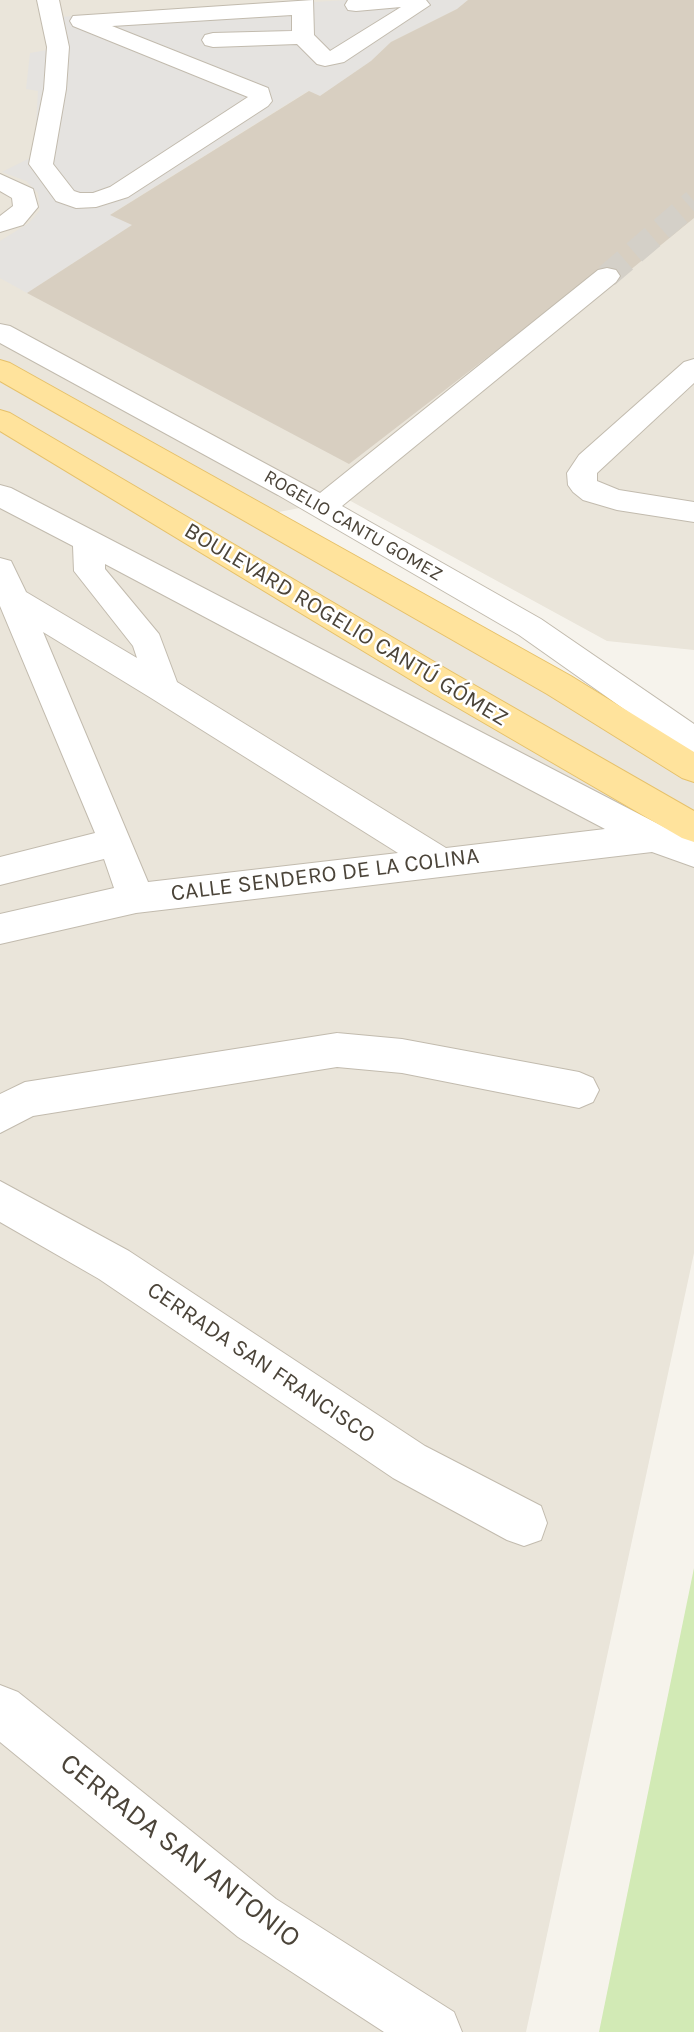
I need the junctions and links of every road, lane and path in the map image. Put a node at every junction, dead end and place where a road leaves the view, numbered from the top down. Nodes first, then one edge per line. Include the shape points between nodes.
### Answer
1 (404, 0) edge
2 (412, 0) edge
3 (355, 2) edge
4 (302, 4) edge
5 (50, 11) edge
6 (81, 21) junction
7 (303, 37) junction
8 (363, 38) junction
9 (213, 40) dead end
10 (0, 181) edge
11 (0, 224) edge
12 (607, 275) tunnel mouth
13 (0, 332) edge
14 (694, 368) edge
15 (0, 369) edge
16 (0, 419) edge
17 (0, 495) edge
18 (322, 507) junction
19 (694, 512) edge
20 (88, 542) junction
21 (5, 583) edge
22 (163, 688) junction
23 (694, 741) edge
24 (694, 769) edge
25 (694, 828) edge
26 (653, 838) junction
27 (116, 842) junction
28 (694, 853) edge
29 (439, 861) junction
30 (0, 871) edge
31 (136, 898) junction
32 (0, 929) edge
33 (579, 1090) dead end
34 (0, 1115) edge
35 (0, 1199) edge
36 (524, 1523) dead end
37 (0, 1710) edge
38 (434, 2032) edge

1 - 3 street
2 - 8 street via 419,5
3 - 8 street
4 - 6 street
4 - 7 street
5 - 6 street
5 - 6 street via 58,47 41,164 65,197 96,200 119,192 260,101 260,93
7 - 8 street via 325,59 336,57
7 - 9 street
10 - 11 street via 24,194 26,206 14,219
12 - 18 street
13 - 18 street, ROGELIO CANTU GOMEZ
14 - 19 street via 582,473 583,485 594,493
15 - 24 main road, BOULEVARD ROGELIO CANTÚ GÓMEZ via 559,685
16 - 25 main road, BOULEVARD ROGELIO CANTÚ GÓMEZ
17 - 20 street
18 - 23 street, ROGELIO CANTU GOMEZ via 530,627
20 - 22 street via 90,571 148,642
20 - 26 street
21 - 22 street
21 - 27 street
22 - 29 street
26 - 28 street
26 - 29 street, CALLE SENDERO DE LA COLINA
27 - 30 street
27 - 31 street
29 - 31 street, CALLE SENDERO DE LA COLINA
31 - 32 street, CALLE SENDERO DE LA COLINA
33 - 34 street via 402,1056 337,1050 25,1100
35 - 36 street, CERRADA SAN FRANCISCO via 114,1265 408,1462
37 - 38 street, CERRADA SAN ANTONIO via 257,1918

